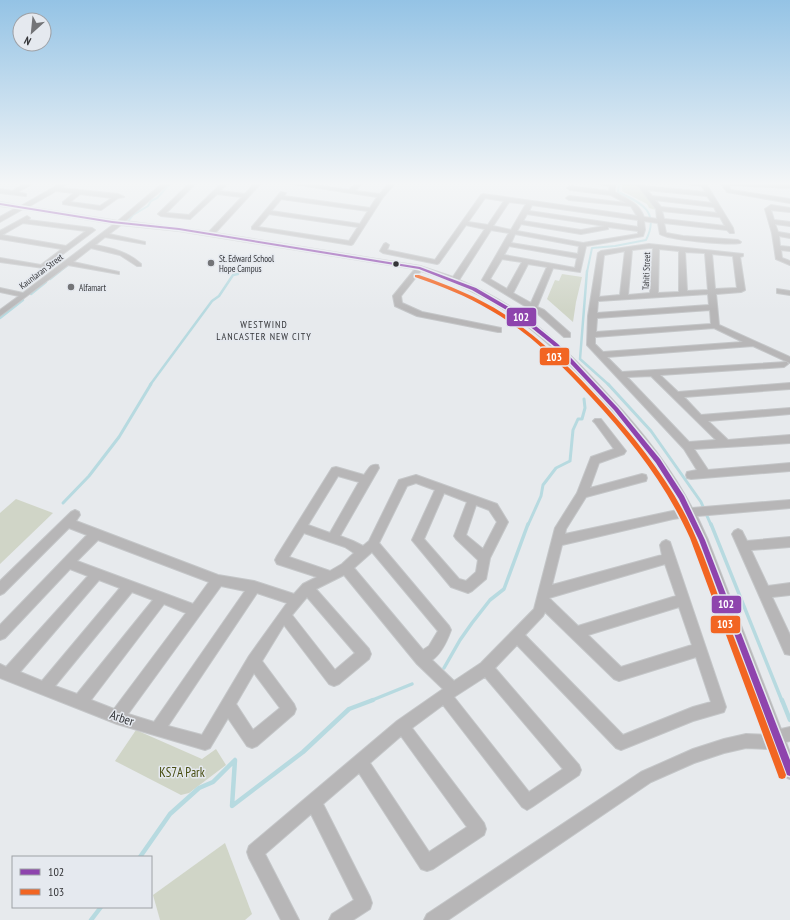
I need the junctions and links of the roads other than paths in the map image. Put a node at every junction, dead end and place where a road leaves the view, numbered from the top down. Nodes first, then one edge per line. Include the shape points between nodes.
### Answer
1 (16, 225) edge
2 (58, 225) edge
3 (117, 225) edge
4 (142, 225) edge
5 (219, 225) edge
6 (256, 225) edge
7 (355, 225) edge
8 (463, 225) edge
9 (470, 225) edge
10 (491, 225) edge
11 (517, 225) edge
12 (537, 225) edge
13 (611, 225) edge
14 (643, 225) edge
15 (660, 225) edge
16 (699, 225) edge
17 (728, 225) edge
18 (772, 225) edge
19 (362, 226) joint
20 (618, 226) junction
21 (489, 228) junction
22 (730, 228) junction
23 (642, 230) junction
24 (513, 233) junction
25 (775, 233) junction
26 (0, 234) edge
27 (211, 234) junction
28 (103, 235) junction
29 (790, 236) edge
30 (0, 238) edge
31 (143, 243) dead end
32 (506, 244) junction
33 (386, 245) dead end
34 (583, 245) junction
35 (89, 246) junction
36 (656, 246) junction
37 (777, 247) junction
38 (68, 248) junction
39 (629, 248) junction
40 (790, 249) edge
41 (682, 250) junction
42 (708, 252) junction
43 (499, 256) junction
44 (581, 256) junction
45 (0, 260) edge
46 (526, 261) junction
47 (67, 263) junction
48 (790, 263) edge
49 (140, 265) dead end
50 (551, 266) junction
51 (420, 268) junction
52 (117, 273) dead end
53 (739, 276) junction
54 (748, 278) dead end
55 (455, 280) junction
56 (0, 290) edge
57 (780, 291) dead end
58 (712, 292) junction
59 (509, 293) junction
60 (790, 293) edge
61 (683, 294) junction
62 (24, 295) junction
63 (654, 296) junction
64 (624, 298) junction
65 (596, 299) junction
66 (533, 307) junction
67 (713, 307) junction
68 (0, 314) edge
69 (592, 316) junction
70 (715, 326) junction
71 (498, 330) dead end
72 (567, 335) dead end
73 (592, 335) junction
74 (753, 344) junction
75 (600, 354) junction
76 (785, 360) edge
77 (652, 372) junction
78 (790, 372) edge
79 (621, 375) junction
80 (790, 386) edge
81 (676, 395) junction
82 (790, 411) edge
83 (700, 418) junction
84 (598, 421) dead end
85 (790, 439) edge
86 (726, 444) junction
87 (687, 446) junction
88 (790, 467) edge
89 (374, 468) dead end
90 (705, 474) junction
91 (692, 475) dead end
92 (642, 478) dead end
93 (366, 480) junction
94 (441, 488) junction
95 (582, 494) junction
96 (473, 500) junction
97 (790, 504) edge
98 (690, 512) junction
99 (301, 527) junction
100 (96, 534) junction
101 (738, 534) dead end
102 (333, 538) junction
103 (557, 541) junction
104 (790, 542) edge
105 (666, 545) dead end
106 (744, 546) junction
107 (369, 549) junction
108 (484, 558) junction
109 (669, 558) junction
110 (68, 563) junction
111 (346, 568) junction
112 (97, 574) junction
113 (330, 576) junction
114 (218, 580) junction
115 (129, 586) junction
116 (254, 587) junction
117 (307, 588) junction
118 (0, 589) edge
119 (790, 589) edge
120 (764, 592) junction
121 (544, 597) junction
122 (162, 598) junction
123 (296, 600) junction
124 (683, 600) junction
125 (195, 610) junction
126 (284, 614) junction
127 (0, 634) edge
128 (576, 634) junction
129 (517, 636) junction
130 (789, 644) edge
131 (699, 649) junction
132 (422, 659) junction
133 (254, 661) junction
134 (486, 668) junction
135 (4, 672) edge
136 (45, 688) junction
137 (449, 693) junction
138 (80, 702) junction
139 (228, 705) junction
140 (117, 717) junction
141 (402, 726) junction
142 (157, 730) junction
143 (784, 736) edge
144 (360, 762) junction
145 (790, 772) edge
146 (313, 801) junction
147 (290, 920) edge
148 (338, 920) edge
149 (433, 920) edge

1 - 26 street
2 - 38 street via 92,230
3 - 28 street, Kaunlaran Street
4 - 27 street
5 - 27 street
6 - 19 street via 254,228 352,243
7 - 19 street
8 - 33 street via 437,262 413,253 383,250
9 - 21 street
10 - 21 street
11 - 24 street
12 - 20 street via 581,232
13 - 20 street
14 - 23 street
15 - 22 street via 663,234 738,242
16 - 22 street
17 - 22 street
18 - 25 street
20 - 23 street
21 - 24 street
21 - 55 street
23 - 34 street via 641,236
24 - 32 street
24 - 34 street
25 - 29 street
25 - 37 street
27 - 51 street
28 - 31 street
28 - 35 street, Kaunlaran Street
30 - 38 street
32 - 43 street
32 - 44 street
34 - 44 street
35 - 47 street, Kaunlaran Street
35 - 49 street via 126,255
36 - 39 street
36 - 41 street
36 - 63 street, Tahiti Street
37 - 40 street
37 - 48 street via 779,259
38 - 45 street via 42,267
39 - 64 street
39 - 65 street via 601,253
41 - 42 street
41 - 61 street
42 - 53 street via 739,255
42 - 58 street
43 - 46 street
43 - 59 street via 486,280
44 - 50 street via 578,270
46 - 50 street
46 - 59 street
47 - 52 street
47 - 62 street, Kaunlaran Street
50 - 66 street
51 - 55 street
51 - 71 street via 397,296 398,304 420,314
53 - 54 street
53 - 58 street via 741,290
55 - 98 street via 506,307 547,337 571,360 641,438 666,471
56 - 62 street
57 - 60 street
58 - 61 street
58 - 67 street
59 - 66 street
61 - 63 street
62 - 68 street, Kaunlaran Street
63 - 64 street
64 - 65 street
65 - 69 street
66 - 72 street
67 - 69 street
67 - 70 street
69 - 73 street
70 - 73 street
70 - 74 street
73 - 75 street via 591,345
74 - 75 street
74 - 76 street
75 - 79 street
76 - 77 street
76 - 78 street
77 - 79 street
77 - 81 street
79 - 87 street
80 - 81 street
81 - 83 street
82 - 83 street
83 - 86 street
84 - 95 street via 621,451 595,460
85 - 86 street
86 - 87 street
87 - 90 street
88 - 90 street
89 - 93 street
90 - 91 street
92 - 95 street
93 - 99 street via 336,471
93 - 102 street
94 - 96 street
94 - 107 street via 416,479 403,483
94 - 108 street via 418,540 455,583 468,587 482,575
95 - 103 street via 561,528
96 - 108 street via 460,536
96 - 108 street via 493,507 503,522
97 - 98 street
98 - 103 street
98 - 143 street
99 - 102 street
99 - 113 street via 282,560
100 - 110 street
100 - 114 street
100 - 118 street via 72,518
101 - 106 street
102 - 107 street
103 - 121 street
104 - 106 street
105 - 109 street
106 - 120 street
107 - 111 street
107 - 132 street via 445,630 434,651
109 - 121 street
109 - 124 street
110 - 112 street
110 - 127 street
111 - 113 street
111 - 132 street
112 - 115 street
112 - 135 street
113 - 117 street
114 - 116 street
114 - 125 street
115 - 122 street
115 - 136 street
116 - 123 street
116 - 142 street
117 - 123 street
117 - 126 street via 364,654 334,678
119 - 120 street
120 - 130 street
121 - 128 street
121 - 129 street via 539,612
122 - 125 street
122 - 138 street
123 - 126 street
124 - 128 street
124 - 131 street
125 - 140 street
126 - 133 street
128 - 131 street via 619,674
129 - 131 street via 621,743 693,714 719,707
129 - 134 street
132 - 137 street
133 - 139 street
133 - 139 street via 289,709 252,740
134 - 137 street
134 - 137 street via 574,770 527,802
135 - 136 street, Arber
136 - 138 street, Arber
137 - 141 street
138 - 140 street, Arber
139 - 142 street, Arber via 205,743
140 - 142 street, Arber
141 - 144 street
141 - 144 street via 478,829 427,863
143 - 145 street
143 - 149 street via 769,742 746,741 724,746 693,756 646,777
144 - 146 street
146 - 147 street via 255,852
146 - 148 street via 364,903

